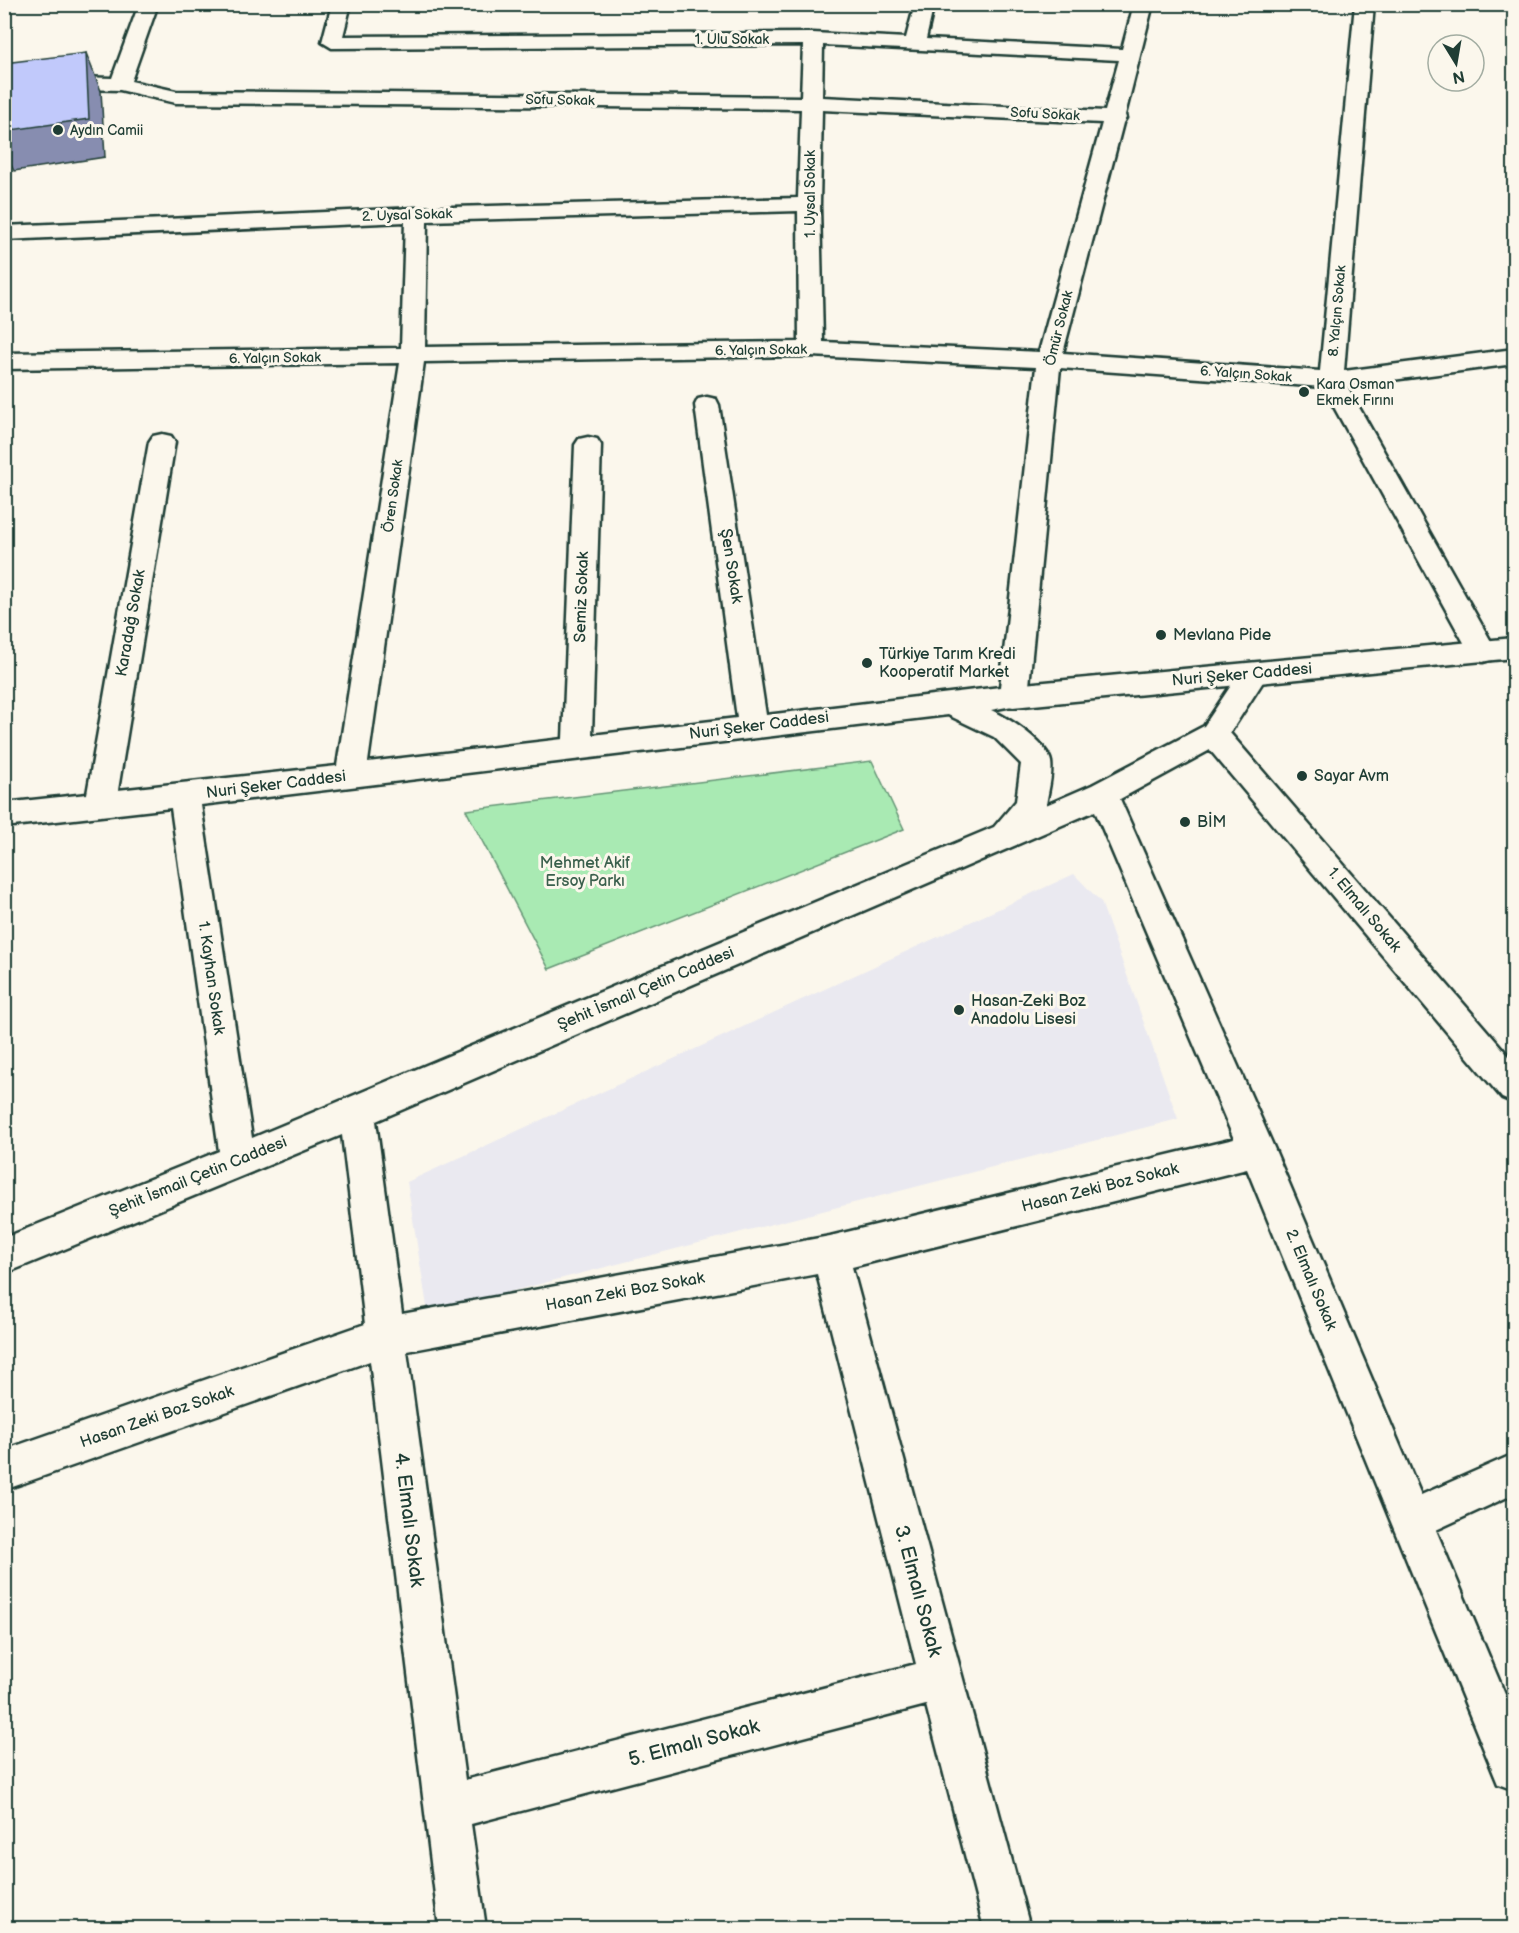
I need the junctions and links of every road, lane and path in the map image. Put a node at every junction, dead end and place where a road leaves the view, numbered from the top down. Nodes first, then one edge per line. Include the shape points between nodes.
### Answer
1 (149, 4) edge
2 (342, 4) edge
3 (925, 4) edge
4 (1144, 4) edge
5 (1365, 4) edge
6 (813, 39) junction
7 (915, 42) junction
8 (1131, 55) junction
9 (4, 81) edge
10 (120, 84) junction
11 (810, 103) junction
12 (1116, 117) junction
13 (809, 204) junction
14 (417, 215) junction
15 (4, 233) edge
16 (811, 349) junction
17 (414, 357) junction
18 (1515, 357) edge
19 (1049, 360) junction
20 (4, 361) edge
21 (1331, 380) junction
22 (707, 405) dead end
23 (162, 442) dead end
24 (588, 445) dead end
25 (1515, 648) edge
26 (1483, 652) junction
27 (1254, 674) junction
28 (1013, 696) junction
29 (950, 703) junction
30 (753, 727) junction
31 (1214, 734) junction
32 (577, 749) junction
33 (351, 776) junction
34 (1103, 794) junction
35 (184, 795) junction
36 (100, 804) junction
37 (4, 815) edge
38 (1002, 839) junction
39 (1515, 1087) edge
40 (357, 1112) junction
41 (1257, 1150) junction
42 (237, 1161) junction
43 (830, 1254) junction
44 (4, 1256) edge
45 (385, 1336) junction
46 (4, 1470) edge
47 (1515, 1474) edge
48 (1411, 1520) junction
49 (941, 1679) junction
50 (1515, 1768) edge
51 (446, 1808) junction
52 (462, 1929) edge
53 (1007, 1929) edge

1 - 10 street
2 - 6 street, 1. Ulu Sokak via 332,42
3 - 7 street
4 - 8 street, Ömür Sokak
5 - 21 street, 8. Yalçın Sokak
6 - 7 street, 1. Ulu Sokak
6 - 11 street, 1. Uysal Sokak
7 - 8 street, 1. Ulu Sokak
8 - 12 street, Ömür Sokak
9 - 10 street, Sofu Sokak
10 - 11 street, Sofu Sokak via 176,97
11 - 12 street, Sofu Sokak
11 - 13 street, 1. Uysal Sokak
12 - 19 street, Ömür Sokak
13 - 14 street, 2. Uysal Sokak
13 - 16 street, 1. Uysal Sokak
14 - 15 street, 2. Uysal Sokak
14 - 17 street, Ören Sokak
16 - 17 street, 6. Yalçın Sokak
16 - 19 street, 6. Yalçın Sokak
17 - 20 street, 6. Yalçın Sokak
17 - 33 street, Ören Sokak
18 - 21 street, 6. Yalçın Sokak
19 - 21 street, 6. Yalçın Sokak
19 - 28 street, Ömür Sokak
21 - 26 street, 8. Yalçın Sokak
22 - 30 street, Şen Sokak
23 - 36 street, Karadağ Sokak
24 - 32 street, Semiz Sokak
25 - 26 street, Nuri Şeker Caddesi
26 - 27 street, Nuri Şeker Caddesi
27 - 28 street, Nuri Şeker Caddesi
27 - 31 street, Şehit İsmail Çetin Caddesi
28 - 29 street, Nuri Şeker Caddesi
29 - 30 street, Nuri Şeker Caddesi
29 - 38 street via 1005,729 1036,761 1031,805
30 - 32 street, Nuri Şeker Caddesi
31 - 34 street, Şehit İsmail Çetin Caddesi
31 - 39 street, 1. Elmalı Sokak
32 - 33 street, Nuri Şeker Caddesi
33 - 35 street, Nuri Şeker Caddesi
34 - 38 street, Şehit İsmail Çetin Caddesi
34 - 41 street, 2. Elmalı Sokak
35 - 36 street, Nuri Şeker Caddesi
35 - 42 street, 1. Kayhan Sokak
36 - 37 street, Nuri Şeker Caddesi
38 - 40 street, Şehit İsmail Çetin Caddesi
40 - 42 street, Şehit İsmail Çetin Caddesi
40 - 45 street, 4. Elmalı Sokak
41 - 43 street, Hasan Zeki Boz Sokak
41 - 48 street, 2. Elmalı Sokak
42 - 44 street, Şehit İsmail Çetin Caddesi
43 - 45 street, Hasan Zeki Boz Sokak
43 - 49 street, 3. Elmalı Sokak
45 - 46 street, Hasan Zeki Boz Sokak
45 - 51 street, 4. Elmalı Sokak
47 - 48 street
48 - 50 street, 2. Elmalı Sokak
49 - 51 street, 5. Elmalı Sokak
49 - 53 street, 3. Elmalı Sokak
51 - 52 street, 4. Elmalı Sokak

